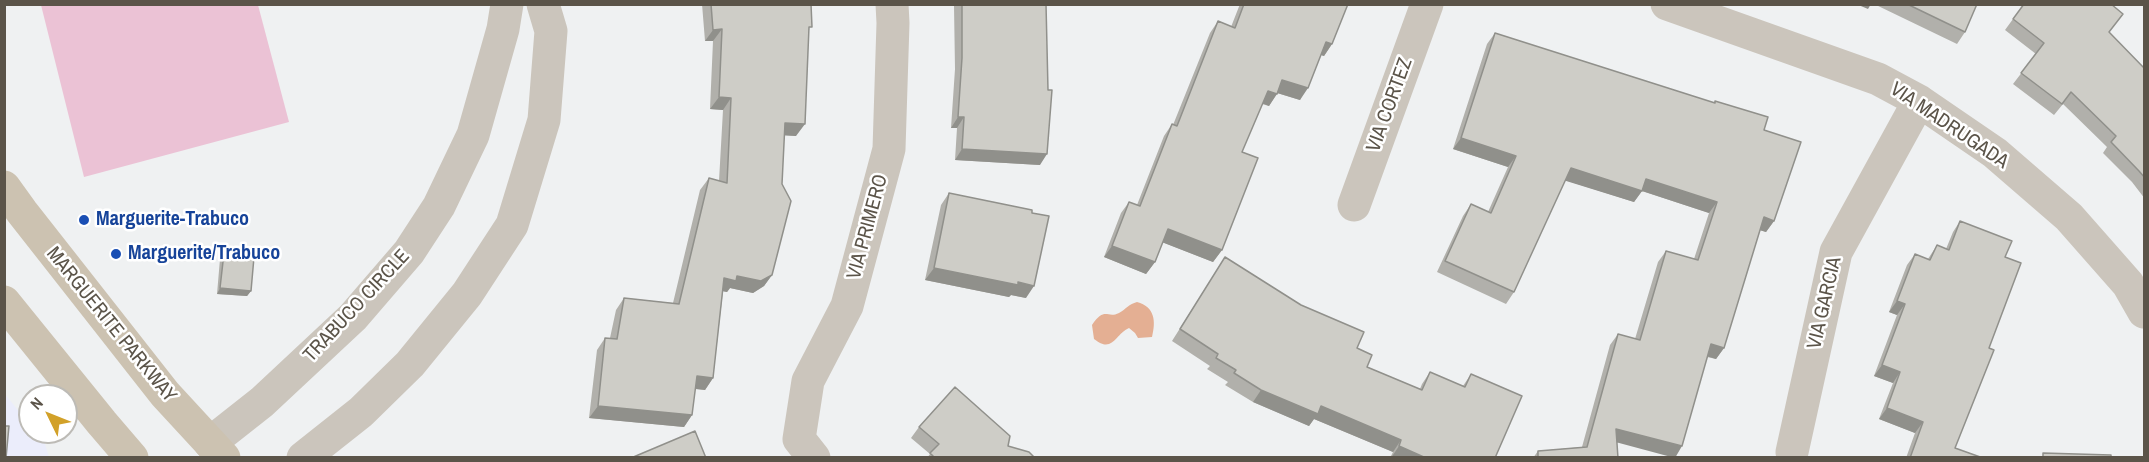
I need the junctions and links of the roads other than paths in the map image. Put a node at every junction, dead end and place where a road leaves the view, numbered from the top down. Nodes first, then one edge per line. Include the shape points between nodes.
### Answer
1 (507, 4) edge
2 (543, 4) edge
3 (892, 4) edge
4 (1427, 4) edge
5 (1667, 4) edge
6 (1919, 101) junction
7 (4, 187) edge
8 (1354, 205) dead end
9 (4, 302) edge
10 (2145, 312) edge
11 (807, 448) edge
12 (209, 452) edge
13 (1792, 452) dead end
14 (132, 458) edge
15 (303, 458) edge

1 - 12 street, TRABUCO CIRCLE via 473,135 439,206 409,252 352,317
2 - 15 street via 551,31 544,120 512,225 467,294 410,364 361,412
3 - 11 street, VIA PRIMERO via 889,148 847,306 808,381
4 - 8 street, VIA CORTEZ
5 - 6 street, VIA MADRUGADA via 1878,79
6 - 10 street, VIA MADRUGADA via 1995,153 2069,217 2128,284
6 - 13 street, VIA GARCIA via 1836,252
7 - 12 main road, MARGUERITE PARKWAY
9 - 14 main road

